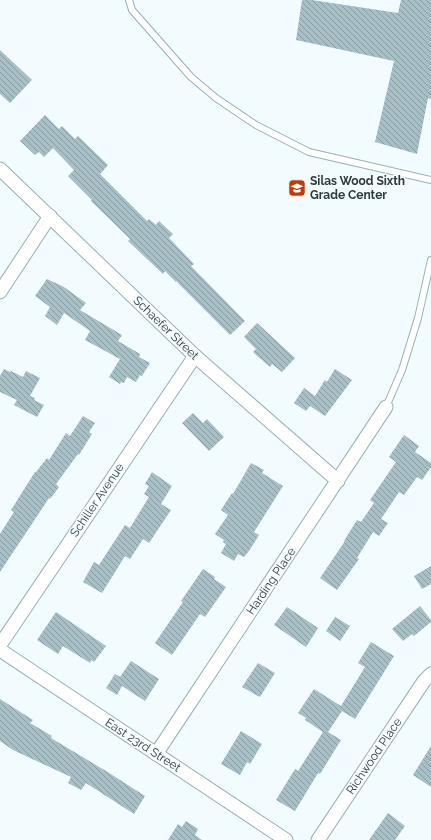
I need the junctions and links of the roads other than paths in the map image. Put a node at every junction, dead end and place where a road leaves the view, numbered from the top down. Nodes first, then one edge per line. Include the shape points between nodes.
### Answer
1 (129, 0) edge
2 (0, 169) edge
3 (431, 180) edge
4 (50, 216) junction
5 (431, 260) edge
6 (0, 292) edge
7 (195, 356) junction
8 (386, 407) joint
9 (338, 481) junction
10 (0, 645) edge
11 (0, 650) edge
12 (431, 674) edge
13 (156, 754) junction
14 (286, 840) edge
15 (318, 840) edge

1 - 3 lane via 132,10 191,77 216,98 256,125 309,152
2 - 4 street, Schaefer Street
4 - 6 street
4 - 7 street, Schaefer Street
5 - 8 lane via 418,318 402,370
7 - 9 street, Schaefer Street
7 - 10 street, Schiller Avenue
8 - 9 street, Harding Place
9 - 13 street, Harding Place
11 - 13 street, East 23rd Street
12 - 15 street, Richwood Place
13 - 14 street, East 23rd Street

